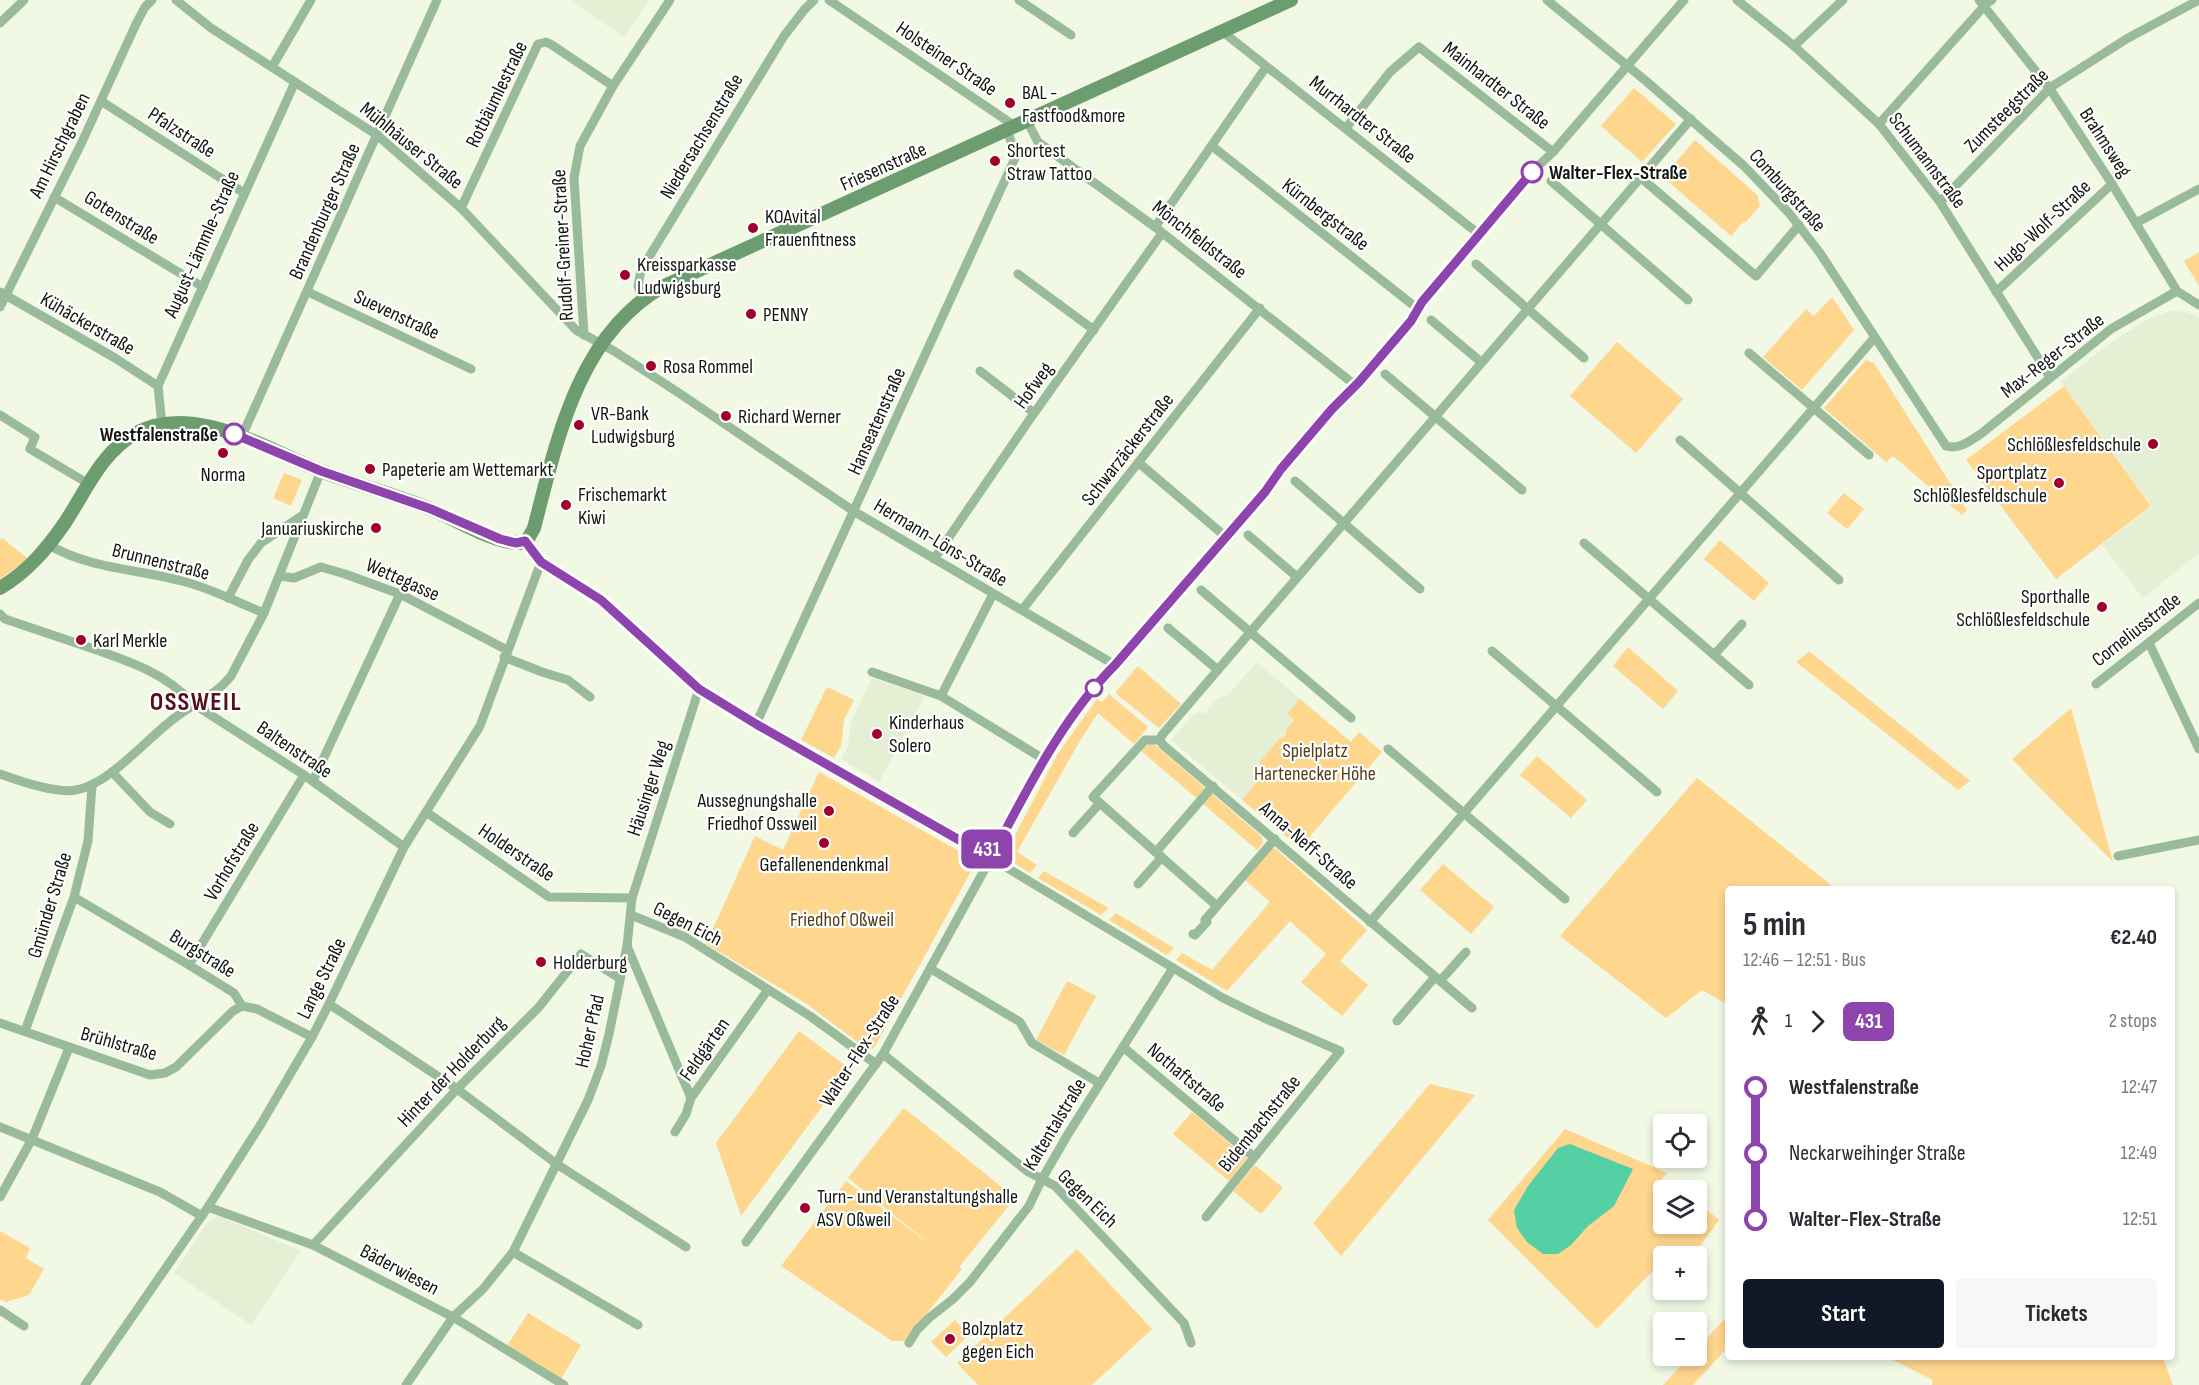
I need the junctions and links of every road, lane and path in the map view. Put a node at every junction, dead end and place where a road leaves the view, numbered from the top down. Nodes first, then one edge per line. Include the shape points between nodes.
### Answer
1 (24, 0) edge
2 (152, 0) edge
3 (176, 0) edge
4 (311, 0) edge
5 (437, 0) edge
6 (670, 0) edge
7 (814, 0) edge
8 (829, 0) edge
9 (1018, 0) edge
10 (1290, 0) edge
11 (1547, 0) edge
12 (1684, 0) edge
13 (1737, 0) edge
14 (1843, 0) edge
15 (1992, 0) edge
16 (2199, 0) edge
17 (1981, 3) edge
18 (0, 23) edge
19 (1223, 32) junction
20 (1071, 35) dead end
21 (1794, 46) junction
22 (1627, 66) junction
23 (272, 67) junction
24 (1266, 67) junction
25 (295, 82) junction
26 (613, 86) junction
27 (2050, 89) junction
28 (101, 101) junction
29 (1691, 119) junction
30 (1027, 121) junction
31 (1879, 124) junction
32 (1346, 128) junction
33 (1010, 129) junction
34 (377, 135) junction
35 (1212, 146) junction
36 (1553, 152) junction
37 (1640, 177) junction
38 (1551, 181) dead end
39 (2112, 184) junction
40 (2199, 189) edge
41 (244, 193) junction
42 (54, 197) junction
43 (1940, 202) junction
44 (461, 208) junction
45 (2136, 223) junction
46 (1600, 224) junction
47 (1799, 225) junction
48 (1158, 230) junction
49 (1480, 235) junction
50 (1476, 264) dead end
51 (1018, 274) dead end
52 (203, 287) junction
53 (2177, 291) junction
54 (308, 292) junction
55 (1996, 292) junction
56 (3, 294) edge
57 (643, 299) junction
58 (1688, 300) dead end
59 (2199, 305) edge
60 (0, 307) edge
61 (1260, 308) junction
62 (1418, 309) junction
63 (1527, 309) junction
64 (1431, 320) dead end
65 (1094, 330) junction
66 (584, 335) junction
67 (1875, 337) junction
68 (602, 344) junction
69 (1749, 353) dead end
70 (1584, 358) dead end
71 (1481, 362) junction
72 (471, 369) dead end
73 (980, 371) dead end
74 (1385, 374) dead end
75 (2050, 377) junction
76 (1355, 385) junction
77 (158, 386) junction
78 (1813, 406) junction
79 (1034, 413) junction
80 (0, 415) edge
81 (1435, 417) junction
82 (162, 425) junction
83 (242, 436) junction
84 (1680, 440) dead end
85 (1951, 448) joint
86 (1869, 455) dead end
87 (1139, 463) junction
88 (321, 471) junction
89 (1295, 481) dead end
90 (89, 484) junction
91 (1522, 490) dead end
92 (1740, 492) junction
93 (855, 512) junction
94 (303, 514) junction
95 (1343, 523) junction
96 (1248, 536) dead end
97 (1226, 537) junction
98 (525, 541) junction
99 (1584, 543) dead end
100 (49, 545) junction
101 (934, 559) junction
102 (541, 562) junction
103 (279, 576) junction
104 (1297, 577) junction
105 (1839, 580) dead end
106 (0, 588) edge
107 (1420, 589) dead end
108 (1201, 590) dead end
109 (400, 594) junction
110 (993, 594) junction
111 (228, 598) junction
112 (1648, 598) junction
113 (2199, 603) edge
114 (1022, 610) junction
115 (264, 613) junction
116 (0, 614) edge
117 (1742, 624) dead end
118 (1168, 628) dead end
119 (1251, 632) junction
120 (2149, 643) junction
121 (1492, 651) dead end
122 (505, 654) junction
123 (1714, 655) junction
124 (1115, 665) junction
125 (1218, 670) junction
126 (872, 672) dead end
127 (2096, 684) dead end
128 (1749, 685) dead end
129 (699, 689) junction
130 (941, 696) junction
131 (590, 697) dead end
132 (195, 705) junction
133 (1556, 706) junction
134 (1351, 718) dead end
135 (756, 724) junction
136 (1161, 740) junction
137 (1388, 749) dead end
138 (2199, 749) edge
139 (1045, 760) junction
140 (112, 772) junction
141 (0, 775) edge
142 (304, 775) junction
143 (313, 781) junction
144 (92, 786) junction
145 (1213, 786) junction
146 (1657, 792) dead end
147 (1100, 803) junction
148 (426, 812) junction
149 (1464, 813) junction
150 (170, 824) dead end
151 (1073, 833) dead end
152 (1275, 839) junction
153 (2199, 840) edge
154 (404, 847) junction
155 (995, 850) junction
156 (982, 853) junction
157 (1159, 854) junction
158 (2118, 856) dead end
159 (999, 863) junction
160 (986, 867) junction
161 (1138, 884) dead end
162 (74, 897) junction
163 (632, 898) junction
164 (1565, 899) dead end
165 (1217, 906) junction
166 (631, 915) junction
167 (1370, 922) junction
168 (1192, 933) dead end
169 (627, 946) junction
170 (1466, 952) dead end
171 (189, 965) junction
172 (1173, 968) junction
173 (931, 969) junction
174 (619, 978) junction
175 (1437, 979) junction
176 (768, 991) junction
177 (329, 1004) junction
178 (242, 1006) junction
179 (1472, 1008) dead end
180 (1397, 1021) dead end
181 (0, 1023) edge
182 (25, 1031) junction
183 (312, 1037) junction
184 (1123, 1047) junction
185 (69, 1048) junction
186 (883, 1054) junction
187 (876, 1065) junction
188 (1099, 1083) junction
189 (457, 1089) junction
190 (691, 1098) junction
191 (0, 1127) edge
192 (675, 1132) dead end
193 (32, 1139) junction
194 (1254, 1157) junction
195 (558, 1165) junction
196 (1042, 1179) junction
197 (0, 1197) edge
198 (208, 1207) junction
199 (202, 1216) junction
200 (1206, 1217) dead end
201 (746, 1242) dead end
202 (313, 1245) junction
203 (686, 1247) dead end
204 (513, 1252) junction
205 (0, 1310) edge
206 (453, 1317) junction
207 (638, 1325) dead end
208 (24, 1326) dead end
209 (1191, 1342) dead end
210 (909, 1343) dead end
211 (85, 1385) edge
212 (406, 1385) edge
213 (564, 1385) edge

1 - 18 street
2 - 28 street, Am Hirschgraben via 136,24
3 - 23 street, Mühlhäuser Straße
4 - 23 street
5 - 34 street, Brandenburger Straße
6 - 26 street, Rudolf-Greiner-Straße
7 - 57 street, Niedersachsenstraße via 784,36 641,270 638,286
8 - 33 street, Holsteiner Straße via 1009,122
9 - 20 street
10 - 19 main road, Friesenstraße
11 - 22 street, Comburgstraße
12 - 22 street
13 - 21 street, Schumannstraße
14 - 21 street
15 - 17 street
16 - 27 street, Zumsteegstraße via 2089,61
17 - 27 street, Brahmsweg
17 - 31 street
19 - 24 street, Murrhardter Straße
19 - 30 main road, Friesenstraße
21 - 31 street, Schumannstraße
22 - 29 street, Comburgstraße
22 - 36 street
23 - 25 street, Mühlhäuser Straße
24 - 32 street, Murrhardter Straße
24 - 35 street, Hofweg
25 - 34 street, Mühlhäuser Straße
25 - 41 street, August-Lämmle-Straße
26 - 44 street, Rotbäumlestraße via 552,45 542,41 538,44
26 - 66 street, Rudolf-Greiner-Straße via 580,146 574,178
27 - 39 street, Brahmsweg
27 - 43 street, Zumsteegstraße
28 - 41 street, Pfalzstraße
28 - 42 street, Am Hirschgraben
29 - 37 street
29 - 47 street, Comburgstraße via 1744,166
30 - 33 main road, Friesenstraße
30 - 48 street, Mönchfeldstraße via 1038,142
31 - 43 street, Schumannstraße
32 - 36 street, Mainhardter Straße via 1390,72 1419,47
32 - 49 street, Murrhardter Straße
33 - 57 main road, Friesenstraße
33 - 93 street, Hanseatenstraße via 1016,156
34 - 44 street, Mühlhäuser Straße
34 - 54 street, Brandenburger Straße
35 - 48 street, Hofweg
35 - 62 street, Kürnbergstraße
36 - 49 street
37 - 46 street
37 - 47 street via 1756,276
38 - 46 street
39 - 45 street, Brahmsweg
39 - 55 street, Hugo-Wolf-Straße
40 - 45 street
41 - 52 street, August-Lämmle-Straße
42 - 52 street, Gotenstraße
42 - 56 street, Am Hirschgraben
43 - 55 street, Schumannstraße
44 - 66 street, Mühlhäuser Straße
45 - 53 street, Brahmsweg
46 - 58 street
46 - 63 street
47 - 67 street, Comburgstraße
48 - 61 street, Mönchfeldstraße
48 - 65 street, Hofweg
49 - 62 street
50 - 63 street
51 - 65 street
52 - 77 street, August-Lämmle-Straße
53 - 59 street, Brahmsweg
53 - 75 street, Max-Reger-Straße via 2111,330
54 - 72 street, Suevenstraße
54 - 83 street, Brandenburger Straße
55 - 75 street, Schumannstraße
56 - 60 street, Am Hirschgraben
56 - 77 street, Kühäckerstraße
57 - 68 main road, Friesenstraße
61 - 76 street, Mönchfeldstraße
61 - 87 street, Schwarzäckerstraße
62 - 76 street
63 - 70 street
63 - 71 street
64 - 71 street
65 - 79 street, Hofweg
66 - 68 street, Mühlhäuser Straße
67 - 78 street
67 - 85 street, Comburgstraße via 1942,441
68 - 93 street, Hermann-Löns-Straße
68 - 98 main road, Friesenstraße via 567,415 534,528
69 - 78 street
71 - 81 street
73 - 79 street
74 - 81 street
75 - 85 street, Max-Reger-Straße via 1982,433
76 - 97 street
77 - 82 street
78 - 86 street
78 - 92 street
79 - 101 street, Hofweg
80 - 90 street via 35,437 30,449
81 - 91 street
81 - 95 street
82 - 83 main road via 215,428
82 - 90 main road via 126,439 106,458
83 - 88 main road
84 - 92 street
87 - 97 street
87 - 114 street, Schwarzäckerstraße
88 - 94 street
88 - 98 main road via 431,509 500,539
89 - 95 street
90 - 100 main road
92 - 105 street
92 - 112 street
93 - 101 street, Hermann-Löns-Straße
93 - 135 street, Hanseatenstraße
94 - 103 street
94 - 111 street via 261,543
95 - 104 street
95 - 107 street
96 - 104 street
97 - 124 street
98 - 102 street
99 - 112 street
100 - 106 main road via 15,579
100 - 111 street, Brunnenstraße via 91,563 183,581
101 - 110 street, Hermann-Löns-Straße
102 - 122 street, Lange Straße
102 - 129 street via 601,600
103 - 109 street, Wettegasse via 294,578 321,567
103 - 115 street
104 - 119 street
108 - 119 street
109 - 122 street, Wettegasse
109 - 143 street
110 - 114 street, Hermann-Löns-Straße
110 - 130 street
111 - 115 street, Brunnenstraße
112 - 123 street
112 - 133 street
113 - 120 street, Corneliusstraße
114 - 124 street, Hermann-Löns-Straße
115 - 132 street via 231,676 216,692
116 - 132 street, Baltenstraße via 140,666 170,683
117 - 123 street
118 - 125 street
119 - 125 street
119 - 134 street
120 - 127 street, Corneliusstraße
120 - 138 street
121 - 133 street
122 - 131 street, Wettegasse via 568,680
122 - 148 street, Lange Straße via 480,726
123 - 128 street
124 - 139 street via 1083,701
125 - 136 street
126 - 130 street
129 - 135 street
129 - 163 street, Häusinger Weg
130 - 139 street
132 - 140 street via 166,724
132 - 142 street, Baltenstraße
133 - 146 street
133 - 149 street
135 - 156 street
136 - 145 street, Anna-Neff-Straße
136 - 147 street via 1145,740 1094,797
137 - 149 street
139 - 155 street
140 - 144 street
140 - 150 street via 150,812
141 - 144 street via 65,790
142 - 143 street, Baltenstraße
142 - 171 street, Vorhofstraße
143 - 154 street, Baltenstraße
144 - 162 street, Gmünder Straße via 88,841
145 - 152 street, Anna-Neff-Straße
145 - 157 street
147 - 151 street
147 - 157 street
148 - 154 street, Lange Straße
148 - 163 street, Holderstraße via 549,897
149 - 164 street
149 - 167 street
152 - 165 street
152 - 167 street, Anna-Neff-Straße
153 - 158 street
154 - 177 street, Lange Straße
155 - 156 street
155 - 159 street
156 - 160 street via 981,862
157 - 161 street
157 - 165 street
159 - 160 street
159 - 172 street
160 - 173 street, Walter-Flex-Straße
162 - 171 street, Burgstraße
162 - 182 street, Gmünder Straße
163 - 166 street, Hoher Pfad
165 - 168 street via 1201,929 1195,935
166 - 169 street, Hoher Pfad
166 - 176 street, Gegen Eich via 685,938
167 - 175 street, Anna-Neff-Straße
169 - 174 street, Hoher Pfad
169 - 190 street
170 - 175 street
171 - 178 street, Burgstraße via 234,993
172 - 184 street, Kaltentalstraße
172 - 194 street, Bidembachstraße via 1244,1008 1340,1051
173 - 186 street, Walter-Flex-Straße
173 - 188 street via 1020,1022 1032,1043
174 - 189 street, Hinter der Holderburg via 581,954 539,1007
174 - 195 street, Hoher Pfad via 601,1066
175 - 179 street, Anna-Neff-Straße
175 - 180 street
176 - 187 street, Gegen Eich
176 - 190 street, Feldgärten
177 - 183 street, Lange Straße
177 - 189 street
178 - 183 street, Burgstraße
178 - 185 street, Brühlstraße via 165,1073 150,1075
181 - 182 street, Brühlstraße
182 - 185 street, Brühlstraße
183 - 198 street, Lange Straße
184 - 188 street, Kaltentalstraße
184 - 194 street, Nothaftstraße
185 - 193 street
186 - 187 street, Walter-Flex-Straße
186 - 196 street, Gegen Eich
187 - 201 street, Walter-Flex-Straße
188 - 196 street, Kaltentalstraße
189 - 195 street
189 - 202 street, Hinter der Holderburg
190 - 192 street, Feldgärten
191 - 193 street
193 - 197 street
193 - 199 street via 160,1192
194 - 200 street, Bidembachstraße
195 - 203 street
195 - 204 street, Hoher Pfad
196 - 209 street, Gegen Eich via 1055,1186 1184,1323
196 - 210 street, Kaltentalstraße via 1029,1206 970,1282 929,1318
198 - 199 street, Lange Straße
198 - 202 street, Bäderwiesen
199 - 211 street, Lange Straße
202 - 206 street, Bäderwiesen
204 - 206 street, Hoher Pfad via 483,1289
204 - 207 street
205 - 208 street
206 - 212 street, Hoher Pfad
206 - 213 street, Bäderwiesen

